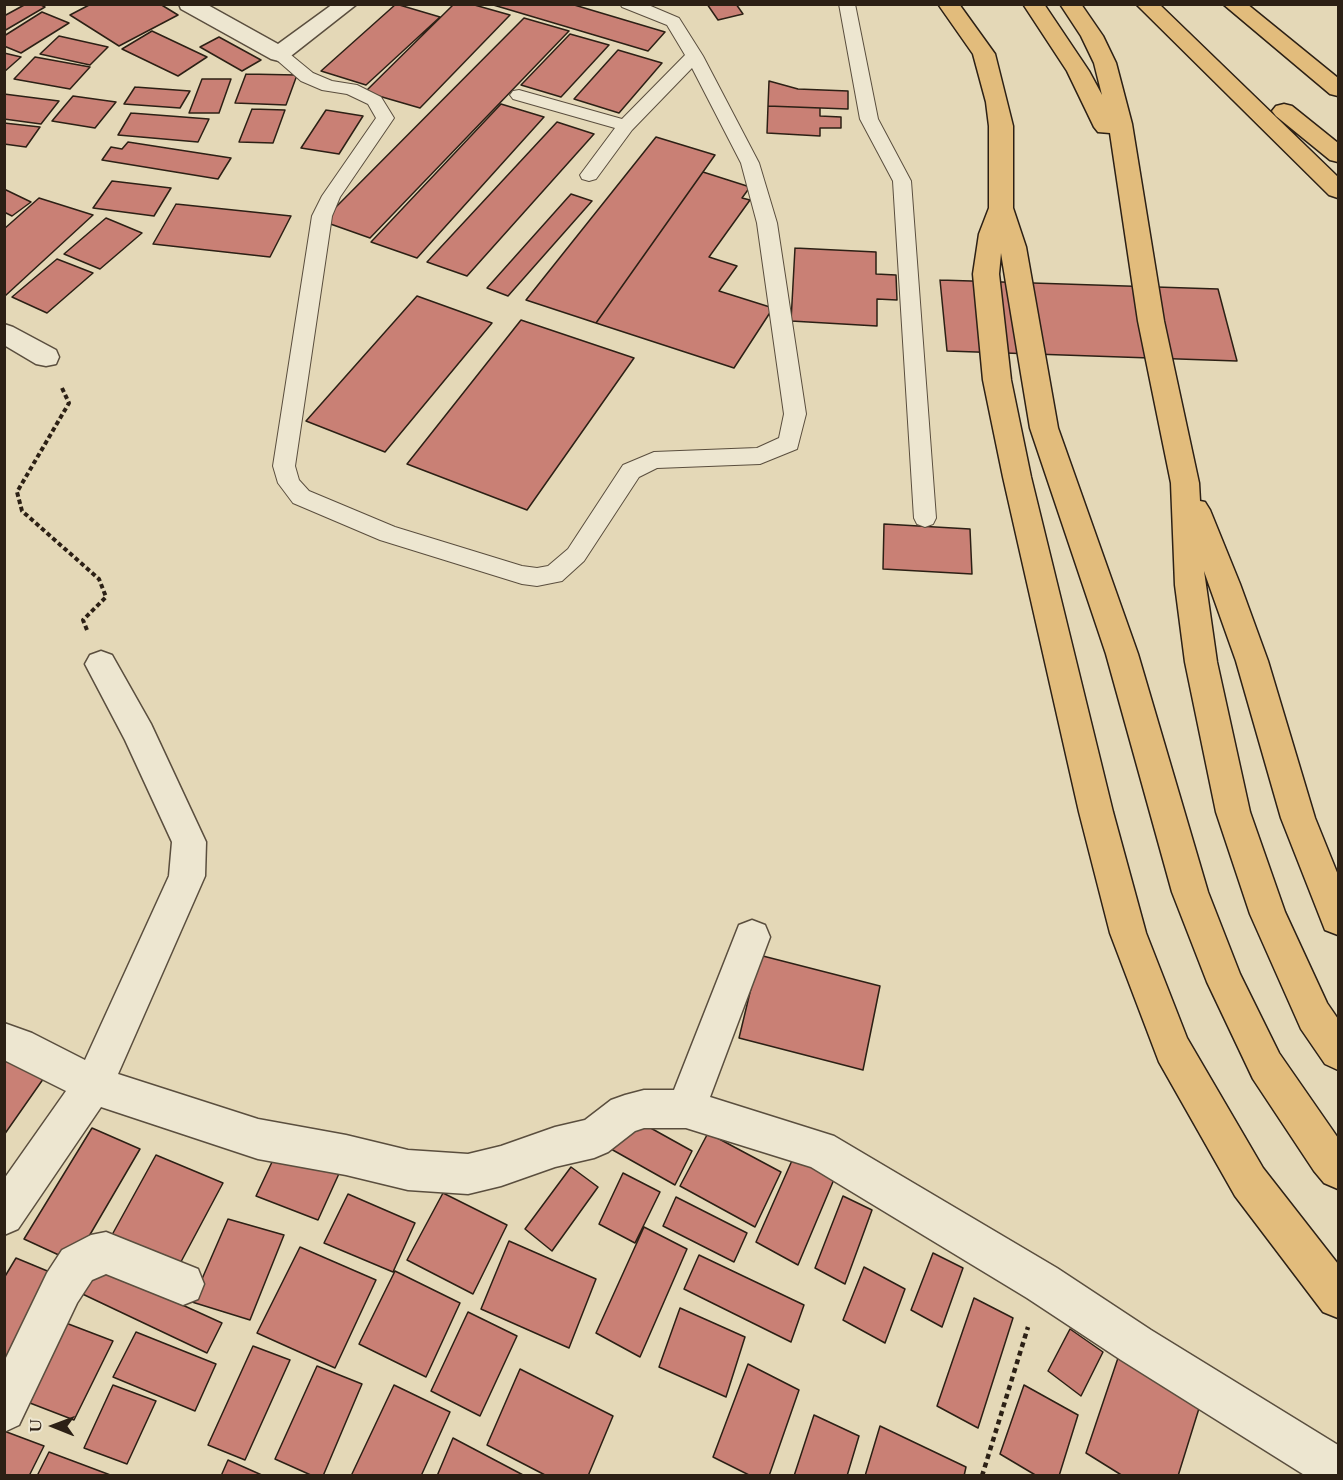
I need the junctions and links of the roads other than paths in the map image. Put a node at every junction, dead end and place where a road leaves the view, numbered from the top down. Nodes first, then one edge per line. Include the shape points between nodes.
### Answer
1 (189, 4) edge
2 (346, 4) edge
3 (628, 4) edge
4 (847, 4) edge
5 (948, 4) edge
6 (961, 4) edge
7 (1033, 4) edge
8 (1070, 4) edge
9 (1146, 4) edge
10 (1154, 4) edge
11 (1234, 4) edge
12 (279, 54) junction
13 (984, 54) junction
14 (694, 56) junction
15 (1338, 81) edge
16 (1338, 89) edge
17 (519, 95) dead end
18 (626, 126) junction
19 (1338, 155) edge
20 (589, 175) dead end
21 (1338, 190) edge
22 (1131, 196) junction
23 (1001, 208) junction
24 (4, 333) edge
25 (45, 357) road end
26 (1185, 483) junction
27 (925, 518) dead end
28 (101, 664) dead end
29 (1338, 918) edge
30 (752, 937) dead end
31 (4, 1041) edge
32 (1338, 1051) edge
33 (93, 1085) junction
34 (686, 1109) junction
35 (1338, 1169) edge
36 (4, 1215) edge
37 (183, 1284) dead end
38 (1338, 1297) edge
39 (4, 1410) edge
40 (1338, 1470) edge

1 - 12 street
2 - 12 street
3 - 14 lane via 673,22
4 - 27 lane via 869,119 902,181
5 - 13 highway
6 - 13 highway
7 - 22 highway via 1098,108
8 - 22 highway via 1105,63 1120,123
9 - 21 highway
10 - 19 highway
11 - 15 highway
11 - 16 highway
12 - 14 lane via 307,77 328,86 351,89 375,101 385,118 331,196 322,216 284,466 289,483 302,497 388,534 537,577 554,574 576,555 631,471 654,460 760,456 789,443 795,414 767,223 750,163
13 - 23 highway via 1001,126
14 - 18 lane
17 - 18 lane
18 - 20 lane
22 - 26 highway via 1151,321
23 - 35 highway via 1013,247 1044,428 1122,654 1190,892 1225,982 1266,1066
23 - 38 highway via 991,234 986,274 999,391 1096,812 1128,933 1178,1059 1249,1182
24 - 25 street
26 - 29 highway via 1252,661 1298,818
26 - 32 highway via 1190,585 1201,662 1233,812 1268,914 1314,1016
28 - 33 street via 189,842 187,876
30 - 34 street
31 - 33 street
33 - 34 street via 258,1139 408,1170 468,1174 594,1138 625,1114 644,1108
33 - 36 street
34 - 40 street via 820,1150 1042,1283
37 - 39 street via 106,1253 76,1265

